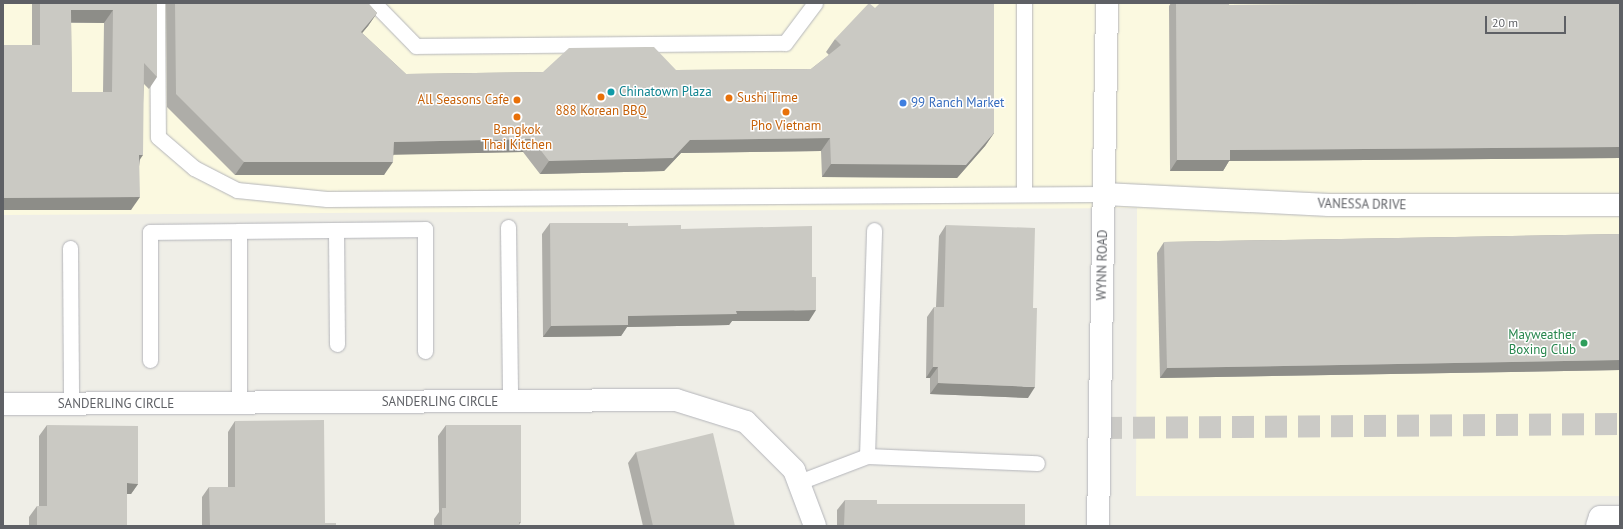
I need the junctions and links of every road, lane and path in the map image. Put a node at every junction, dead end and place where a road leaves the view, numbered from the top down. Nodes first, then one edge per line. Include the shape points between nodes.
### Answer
1 (157, 3) edge
2 (374, 3) edge
3 (815, 3) edge
4 (1024, 3) edge
5 (1107, 3) edge
6 (1024, 194) junction
7 (1104, 194) junction
8 (1620, 205) edge
9 (508, 227) dead end
10 (336, 230) junction
11 (874, 230) dead end
12 (239, 231) junction
13 (70, 248) dead end
14 (336, 344) dead end
15 (425, 351) dead end
16 (150, 360) dead end
17 (510, 401) junction
18 (239, 403) junction
19 (3, 404) edge
20 (71, 404) junction
21 (867, 456) junction
22 (1037, 463) dead end
23 (799, 482) junction
24 (815, 526) edge
25 (1098, 526) edge

1 - 6 lane via 158,137 194,168 237,190 327,199
2 - 3 lane via 416,46 785,43
4 - 6 lane
5 - 7 street, WYNN ROAD
6 - 7 lane
7 - 8 street, VANESSA DRIVE via 1330,205
7 - 25 street, WYNN ROAD
9 - 17 lane
10 - 12 lane
10 - 14 lane
10 - 15 lane via 424,229
11 - 21 lane
12 - 16 lane via 150,232
12 - 18 lane
13 - 20 lane
17 - 18 street, SANDERLING CIRCLE
17 - 23 street, SANDERLING CIRCLE via 676,400 746,422 794,470
18 - 20 street, SANDERLING CIRCLE
19 - 20 street, SANDERLING CIRCLE
21 - 22 lane
21 - 23 lane
23 - 24 street, SANDERLING CIRCLE

